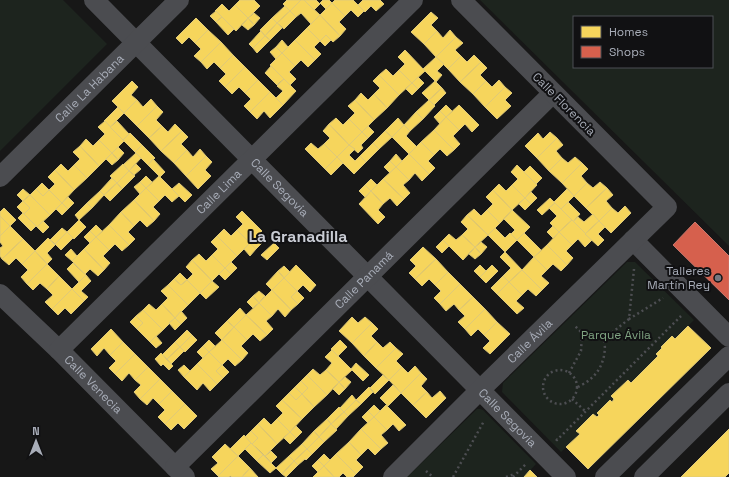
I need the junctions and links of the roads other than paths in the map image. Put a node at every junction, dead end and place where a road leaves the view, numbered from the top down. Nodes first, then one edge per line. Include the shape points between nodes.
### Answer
1 (94, 0) edge
2 (179, 0) edge
3 (413, 0) edge
4 (461, 0) edge
5 (136, 42) junction
6 (553, 93) junction
7 (252, 160) junction
8 (0, 177) edge
9 (667, 207) joint
10 (633, 240) junction
11 (367, 276) junction
12 (0, 294) edge
13 (729, 338) edge
14 (59, 350) junction
15 (729, 356) edge
16 (480, 390) junction
17 (729, 393) edge
18 (180, 472) edge
19 (393, 477) edge
20 (566, 477) edge
21 (605, 477) edge
22 (644, 477) edge

1 - 5 street, Calle Segovia
2 - 5 street, Calle La Habana
3 - 7 street, Calle Lima
4 - 6 street, Calle Florencia
5 - 7 street, Calle Segovia
5 - 8 street, Calle La Habana
6 - 9 street, Calle Florencia
6 - 11 street, Calle Panamá
7 - 11 street, Calle Segovia
7 - 14 street, Calle Lima
9 - 10 street, Calle Ávila
10 - 13 street
10 - 16 street, Calle Ávila
11 - 16 street, Calle Segovia
11 - 18 street, Calle Panamá
12 - 14 street, Calle Venecia
14 - 18 street, Calle Venecia
15 - 21 street
16 - 19 street, Calle Ávila
16 - 20 street, Calle Segovia
17 - 22 street

